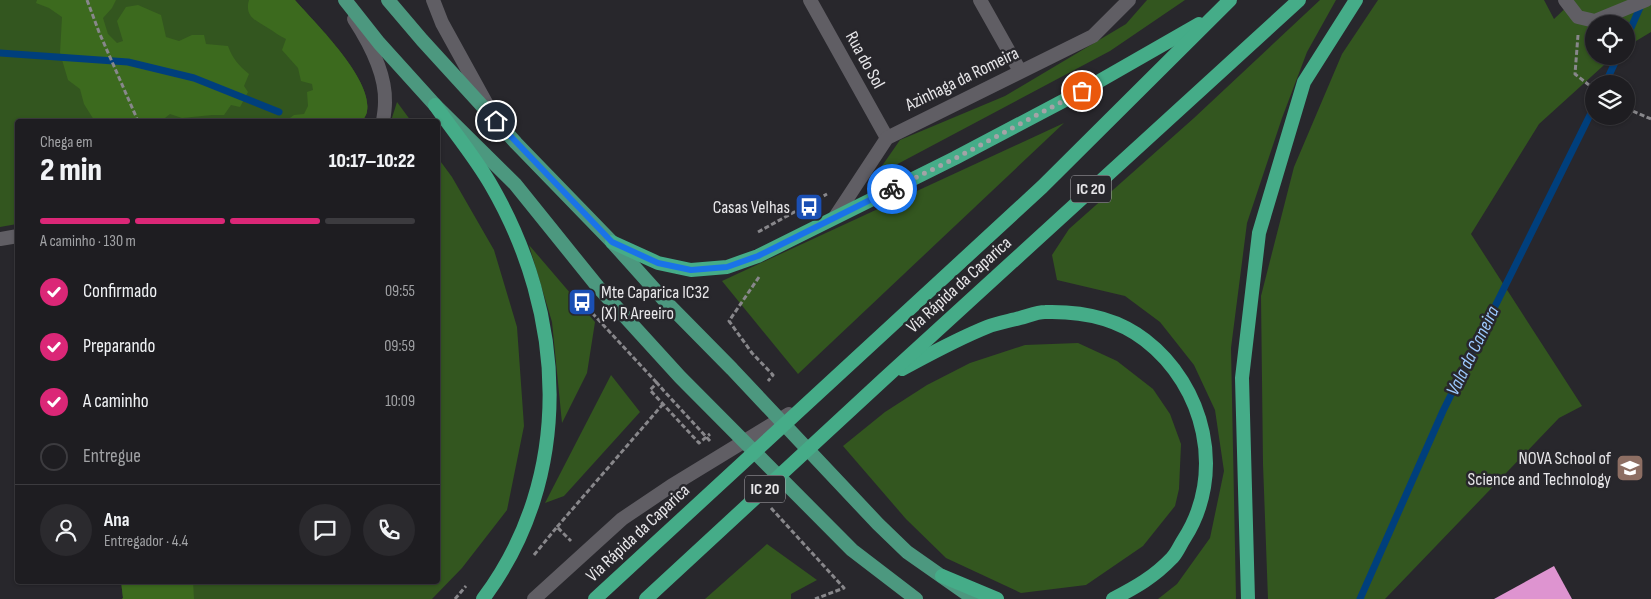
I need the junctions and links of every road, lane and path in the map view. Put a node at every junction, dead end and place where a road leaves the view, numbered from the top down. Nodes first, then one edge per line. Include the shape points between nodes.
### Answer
1 (87, 0) edge
2 (341, 0) edge
3 (345, 0) edge
4 (388, 0) edge
5 (433, 0) edge
6 (810, 0) edge
7 (980, 0) edge
8 (1129, 0) edge
9 (1230, 0) edge
10 (1299, 0) edge
11 (1356, 0) edge
12 (1646, 0) edge
13 (1565, 1) edge
14 (1214, 14) junction
15 (1610, 15) edge
16 (1585, 18) edge
17 (1585, 22) edge
18 (1020, 71) junction
19 (1585, 82) edge
20 (435, 105) junction
21 (1635, 112) edge
22 (137, 119) edge
23 (383, 119) edge
24 (1651, 119) edge
25 (496, 121) junction
26 (887, 138) junction
27 (835, 217) junction
28 (15, 236) edge
29 (0, 239) edge
30 (612, 242) junction
31 (582, 302) dead end
32 (752, 353) dead end
33 (773, 375) dead end
34 (884, 379) junction
35 (657, 384) junction
36 (664, 391) dead end
37 (809, 401) junction
38 (663, 404) junction
39 (699, 443) dead end
40 (558, 527) junction
41 (572, 543) dead end
42 (806, 546) dead end
43 (532, 557) dead end
44 (942, 576) junction
45 (463, 591) dead end
46 (455, 599) edge
47 (482, 599) edge
48 (534, 599) edge
49 (595, 599) edge
50 (646, 599) edge
51 (815, 599) edge
52 (916, 599) edge
53 (974, 599) edge
54 (997, 599) edge
55 (1113, 599) edge
56 (1248, 599) edge

1 - 22 path
2 - 23 street via 364,35 380,73 386,101
3 - 20 main road
4 - 25 main road
5 - 25 street via 442,23
6 - 26 street, Rua do Sol
7 - 18 street
8 - 18 street, Azinhaga da Romeira via 1093,36
9 - 14 highway, Via Rápida da Caparica
10 - 34 highway, Via Rápida da Caparica / IC 20
11 - 56 highway via 1304,82 1259,233 1242,378
12 - 15 street
13 - 16 street via 1578,16
14 - 27 highway via 1082,91
14 - 37 highway, Via Rápida da Caparica / IC 20 via 1042,187
17 - 19 path via 1576,37 1575,74
18 - 26 street, Azinhaga da Romeira
20 - 47 highway via 491,185 516,234 531,273 549,359 551,412 539,482 514,550
20 - 52 main road via 515,184 598,287 680,377 852,550
21 - 24 path
25 - 30 main road
26 - 27 street, Azinhaga da Romeira
27 - 30 highway via 758,256 727,267 691,270 658,263
28 - 29 street
30 - 44 main road via 851,497 907,552
31 - 35 path
32 - 33 path
34 - 50 highway, Via Rápida da Caparica / IC 20
34 - 55 highway via 989,327 1043,312 1084,313 1119,325 1144,339 1171,364 1193,399 1204,435 1208,462 1204,495 1192,527 1172,558 1145,583
35 - 36 path
35 - 38 path via 650,390
37 - 48 street via 622,519
37 - 49 highway, Via Rápida da Caparica / IC 20
38 - 39 path
38 - 40 path
40 - 41 path
40 - 43 path
42 - 51 path via 844,588
44 - 53 main road
44 - 54 highway
45 - 46 path

